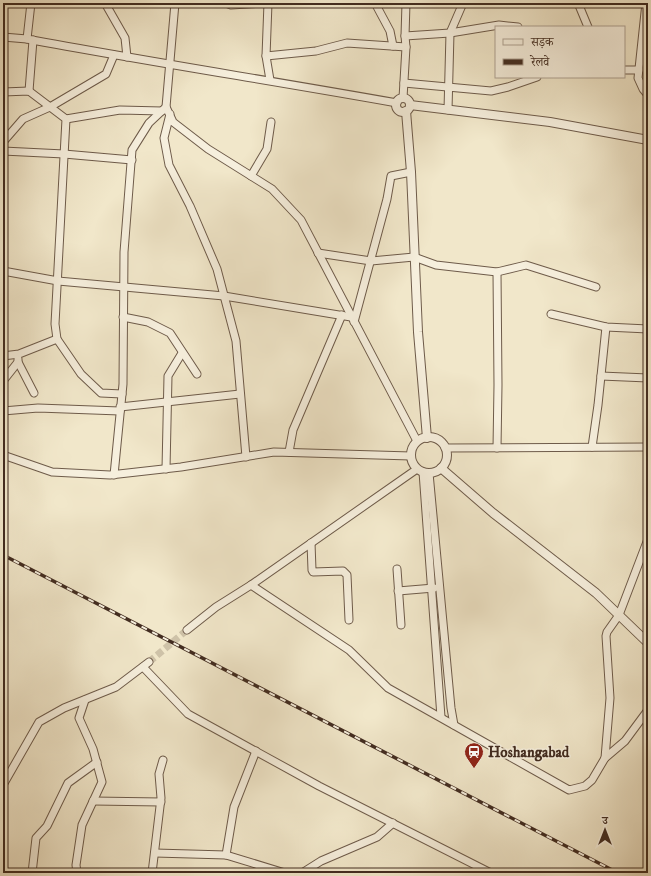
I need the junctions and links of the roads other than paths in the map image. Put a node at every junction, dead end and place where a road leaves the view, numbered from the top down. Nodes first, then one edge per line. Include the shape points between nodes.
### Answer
1 (31, 3) edge
2 (106, 3) edge
3 (175, 3) edge
4 (226, 3) edge
5 (264, 3) edge
6 (268, 3) edge
7 (375, 3) edge
8 (406, 3) edge
9 (463, 3) edge
10 (578, 3) edge
11 (646, 3) edge
12 (588, 26) edge
13 (495, 27) edge
14 (450, 33) junction
15 (405, 36) junction
16 (3, 37) edge
17 (30, 40) junction
18 (393, 46) junction
19 (406, 47) junction
20 (114, 55) junction
21 (266, 56) junction
22 (128, 57) junction
23 (170, 65) junction
24 (625, 70) edge
25 (639, 70) junction
26 (534, 78) edge
27 (270, 80) junction
28 (404, 83) junction
29 (449, 87) junction
30 (29, 91) junction
31 (3, 92) edge
32 (648, 95) edge
33 (400, 100) junction
34 (50, 107) junction
35 (408, 108) junction
36 (166, 110) junction
37 (448, 110) junction
38 (66, 119) junction
39 (271, 122) dead end
40 (648, 140) edge
41 (3, 142) edge
42 (3, 151) edge
43 (64, 154) junction
44 (132, 160) junction
45 (411, 172) junction
46 (251, 176) junction
47 (318, 253) junction
48 (414, 257) junction
49 (371, 261) junction
50 (3, 272) edge
51 (497, 272) junction
52 (58, 281) junction
53 (124, 287) junction
54 (596, 287) dead end
55 (224, 296) junction
56 (551, 314) dead end
57 (342, 315) junction
58 (124, 317) junction
59 (353, 319) junction
60 (606, 327) junction
61 (648, 329) edge
62 (57, 339) junction
63 (182, 353) junction
64 (17, 354) junction
65 (3, 356) edge
66 (18, 362) junction
67 (197, 374) dead end
68 (601, 376) junction
69 (648, 378) edge
70 (3, 381) edge
71 (34, 392) dead end
72 (122, 394) junction
73 (240, 394) junction
74 (167, 402) junction
75 (120, 409) junction
76 (3, 411) edge
77 (427, 438) junction
78 (417, 441) junction
79 (592, 447) junction
80 (648, 447) edge
81 (445, 448) junction
82 (497, 448) junction
83 (289, 452) junction
84 (3, 455) edge
85 (411, 456) junction
86 (246, 457) junction
87 (442, 468) junction
88 (166, 469) junction
89 (423, 472) junction
90 (114, 475) junction
91 (648, 539) edge
92 (311, 543) junction
93 (396, 569) dead end
94 (251, 585) junction
95 (431, 588) junction
96 (440, 588) junction
97 (398, 591) junction
98 (619, 615) junction
99 (349, 620) dead end
100 (401, 625) dead end
101 (187, 630) tunnel mouth
102 (648, 643) edge
103 (149, 662) tunnel mouth
104 (143, 668) junction
105 (85, 700) junction
106 (648, 710) edge
107 (441, 717) junction
108 (454, 725) junction
109 (256, 751) junction
110 (605, 758) junction
111 (163, 760) dead end
112 (97, 762) junction
113 (3, 786) edge
114 (93, 801) junction
115 (161, 802) junction
116 (393, 823) junction
117 (155, 853) junction
118 (226, 855) junction
119 (32, 873) edge
120 (77, 873) edge
121 (152, 873) edge
122 (285, 873) edge
123 (302, 873) edge
124 (491, 873) edge

1 - 17 street
2 - 22 street via 125,38
3 - 23 street
4 - 5 street
6 - 21 street
7 - 18 street via 390,30
8 - 15 street
9 - 14 street
10 - 12 street
11 - 25 street
13 - 14 street
14 - 15 street
14 - 29 street
15 - 19 street
16 - 17 street
17 - 20 street
17 - 30 street
18 - 19 street
18 - 21 street via 347,43 316,51
19 - 28 street
20 - 22 street
20 - 34 street via 106,74
21 - 27 street
22 - 23 street
23 - 27 street
23 - 36 street
24 - 25 street
25 - 32 street via 638,78
26 - 29 street via 491,91
27 - 33 street
28 - 29 street
28 - 33 street
29 - 37 street
30 - 31 street
30 - 34 street
33 - 35 street via 409,101
33 - 35 street via 398,109 402,111
34 - 38 street
34 - 41 street via 23,119
35 - 37 street
35 - 45 street
36 - 38 street via 120,110
36 - 44 street via 149,124 132,150
36 - 46 street via 173,122 208,149
36 - 55 street via 164,138 169,165 217,269
37 - 40 street via 550,122
38 - 43 street
39 - 46 street via 267,149
42 - 43 street
43 - 44 street
43 - 52 street
44 - 53 street via 124,252
45 - 48 street
45 - 49 street via 391,176
46 - 47 street via 272,189 301,220
47 - 49 street
47 - 59 street
48 - 49 street
48 - 51 street via 436,265
48 - 77 street
49 - 59 street
50 - 52 street
51 - 54 street via 526,265
51 - 82 street
52 - 53 street
52 - 62 street via 55,324
53 - 55 street
53 - 58 street
55 - 57 street
55 - 73 street via 236,341
56 - 60 street
57 - 59 street
57 - 83 street via 293,430
58 - 63 street via 148,322 170,333
58 - 72 street
59 - 78 street
60 - 61 street
60 - 68 street
62 - 64 street
62 - 72 street via 81,374 101,393
63 - 67 street
63 - 74 street via 168,376
64 - 65 street
64 - 66 street
66 - 70 street
66 - 71 street
68 - 69 street
68 - 79 street
72 - 75 street
73 - 74 street
73 - 86 street
74 - 75 street
74 - 88 street
75 - 76 street via 38,408
75 - 90 street
77 - 78 street
77 - 81 street via 434,438
78 - 85 street via 412,448
79 - 80 street
79 - 82 street
81 - 82 street
81 - 87 street via 446,462
83 - 85 street
83 - 86 street
84 - 90 street via 52,472
85 - 89 street via 412,463
86 - 88 street
87 - 89 street via 436,472
87 - 98 street via 493,513 596,593
88 - 90 street
89 - 92 street
89 - 95 street
89 - 96 street
91 - 98 street
92 - 94 street
92 - 99 street via 313,572 343,571 347,574
93 - 97 street
94 - 101 street via 216,607
94 - 107 street via 348,650 388,688
95 - 96 street
95 - 97 street
95 - 107 street
96 - 108 street
97 - 100 street
98 - 102 street
98 - 110 street via 606,636 610,698
103 - 104 street
104 - 105 street via 116,687
104 - 109 street via 188,714
105 - 112 street via 79,718
105 - 113 street via 39,722
106 - 110 street via 625,741
107 - 108 street
108 - 110 street via 569,790 585,786 592,780
109 - 116 street
109 - 118 street via 234,807
111 - 115 street via 160,774
112 - 114 street via 102,782
112 - 119 street via 68,783 47,826 36,838
114 - 115 street
114 - 120 street via 82,825
115 - 117 street
116 - 123 street via 377,837 321,861
116 - 124 street
117 - 118 street
117 - 121 street
118 - 122 street

